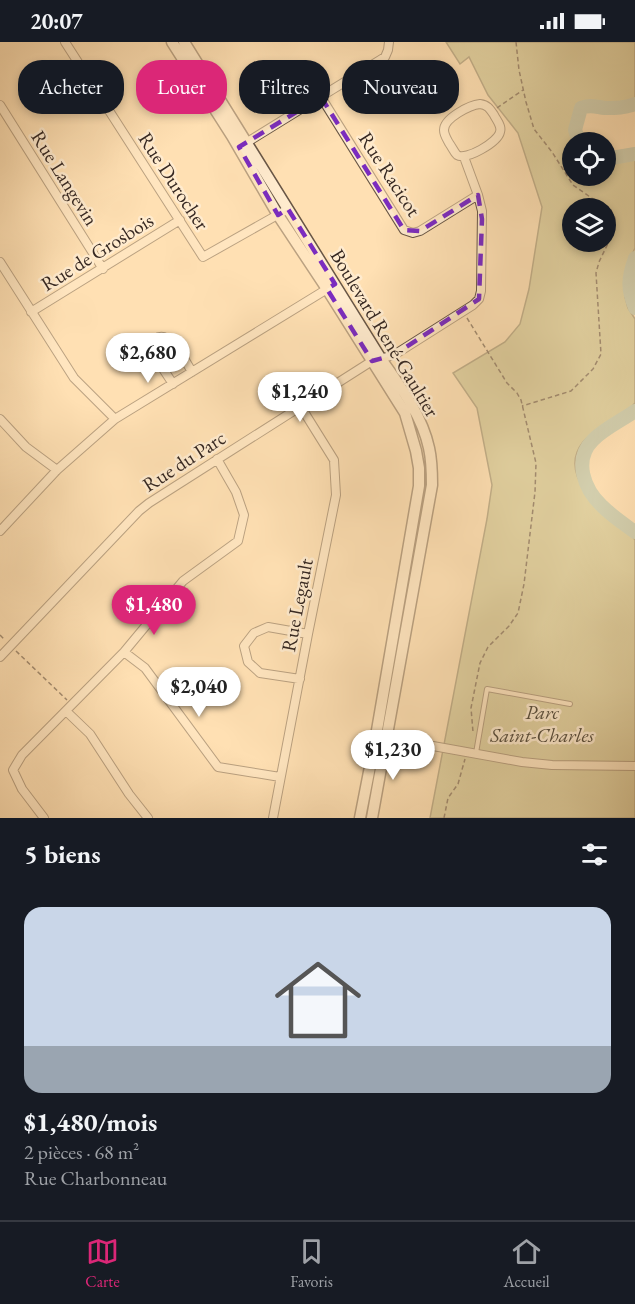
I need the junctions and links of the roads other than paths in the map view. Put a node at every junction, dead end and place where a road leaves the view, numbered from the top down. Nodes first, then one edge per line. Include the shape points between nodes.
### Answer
1 (65, 42) edge
2 (172, 42) edge
3 (184, 42) edge
4 (389, 42) edge
5 (330, 91) edge
6 (0, 105) edge
7 (330, 111) edge
8 (293, 114) edge
9 (243, 145) junction
10 (464, 157) junction
11 (478, 195) junction
12 (283, 212) junction
13 (180, 220) junction
14 (0, 262) edge
15 (103, 269) junction
16 (331, 286) junction
17 (31, 312) junction
18 (376, 360) junction
19 (192, 372) junction
20 (173, 384) junction
21 (301, 407) junction
22 (0, 419) edge
23 (115, 419) junction
24 (217, 459) junction
25 (57, 470) junction
26 (2, 526) edge
27 (308, 634) junction
28 (124, 652) junction
29 (0, 657) edge
30 (300, 679) junction
31 (570, 704) dead end
32 (69, 707) junction
33 (381, 737) junction
34 (472, 753) junction
35 (635, 766) edge
36 (280, 777) junction
37 (44, 818) edge
38 (148, 818) edge
39 (273, 818) edge
40 (360, 818) edge
41 (372, 818) edge

1 - 13 street, Rue Durocher
2 - 9 street, Boulevard René-Gaultier
3 - 9 street, Boulevard René-Gaultier
4 - 5 street via 385,57
6 - 15 street, Rue Langevin
7 - 11 street, Rue Racicot via 404,230 420,231
8 - 9 street
9 - 12 street, Boulevard René-Gaultier
10 - 10 street via 495,140 501,131 484,104 473,105 445,126 445,136 455,153
10 - 11 street, Rue du Parc
11 - 18 street, Rue du Parc via 482,219 479,299 393,355
12 - 13 street, Rue Durocher via 203,257
12 - 16 street, Boulevard René-Gaultier
13 - 15 street, Rue de Grosbois
14 - 17 street
15 - 17 street, Rue de Grosbois
16 - 18 street, Boulevard René-Gaultier
16 - 19 street
17 - 23 street via 74,378
18 - 21 street, Rue du Parc
18 - 33 street, Boulevard René-Gaultier via 405,413 419,468
19 - 20 street
19 - 20 street via 171,339 156,338 150,348
20 - 23 street
21 - 24 street, Rue du Parc
21 - 27 street, Rue Legault via 334,460 336,495
22 - 25 street via 26,447
23 - 25 street
24 - 28 street via 244,515 238,541 183,581
24 - 29 street, Rue du Parc via 139,511
25 - 26 street
27 - 30 street, Rue Legault
27 - 30 street via 268,627 254,633 244,645 248,662 260,673
28 - 32 street
28 - 36 street via 145,668 218,766
30 - 36 street, Rue Legault
31 - 34 lane via 487,689
32 - 37 street via 22,755 13,770
32 - 38 street
33 - 34 street
33 - 40 street, Boulevard René-Gaultier
33 - 41 street, Boulevard René-Gaultier
34 - 35 street via 552,765
36 - 39 street, Rue Legault

